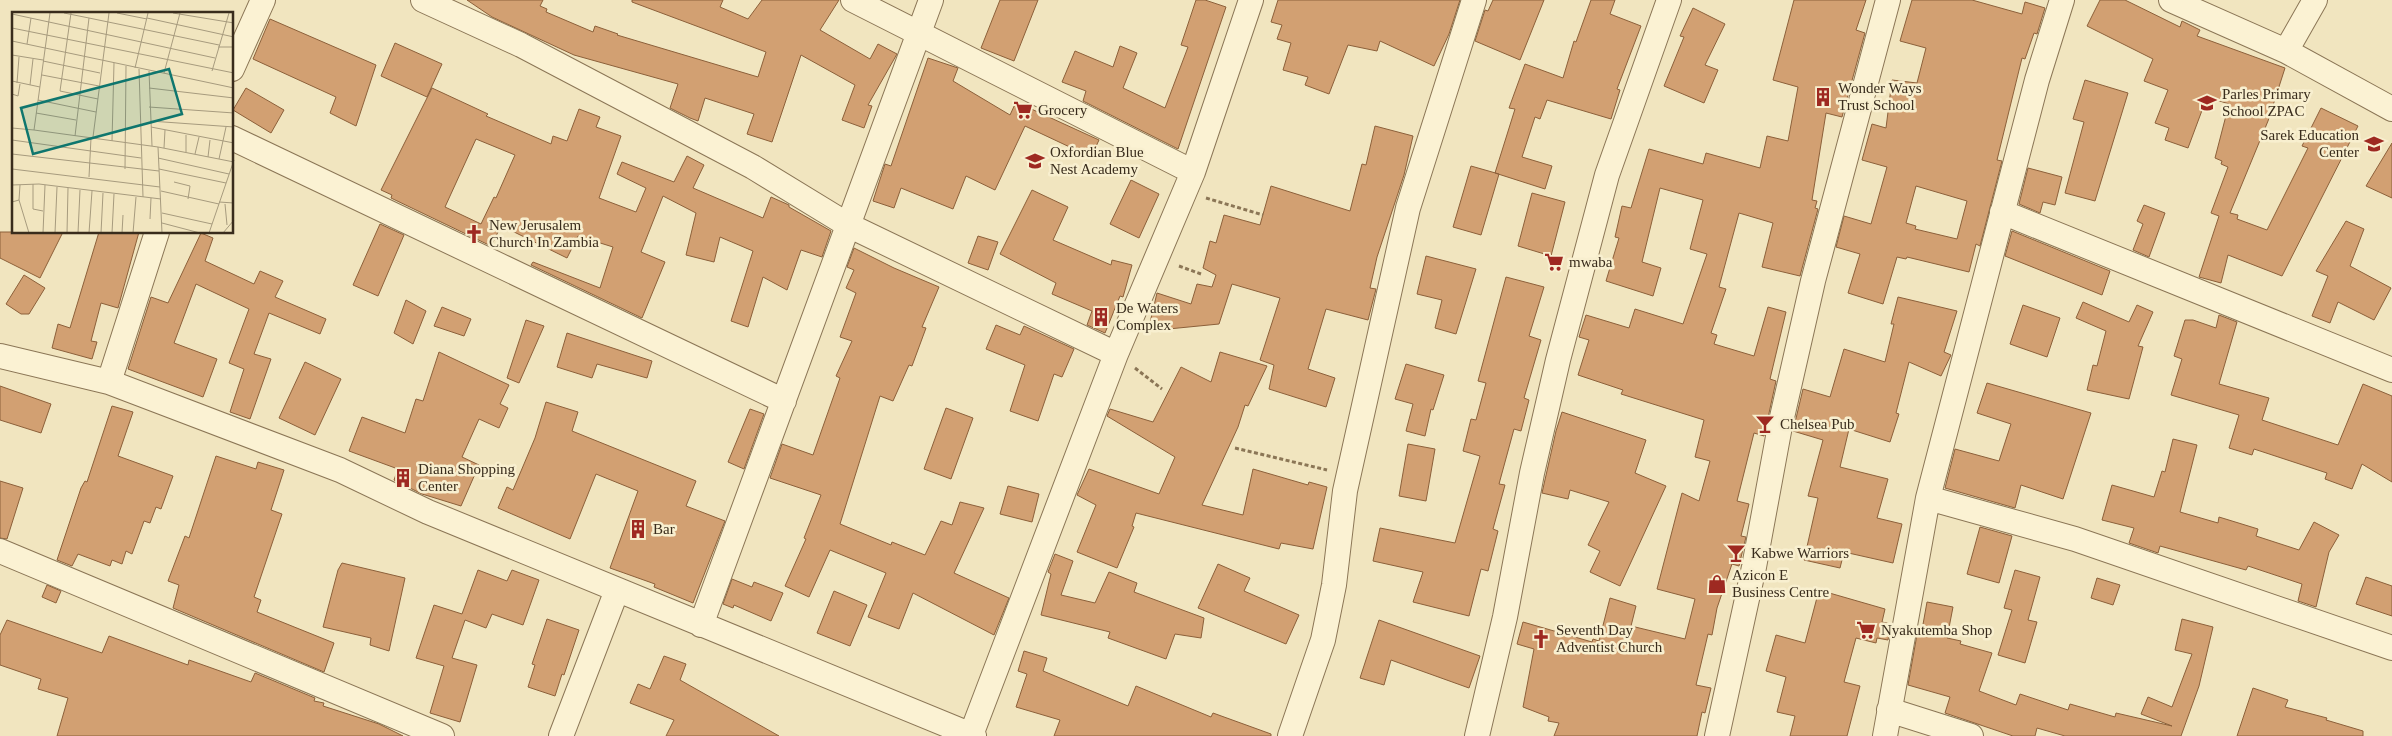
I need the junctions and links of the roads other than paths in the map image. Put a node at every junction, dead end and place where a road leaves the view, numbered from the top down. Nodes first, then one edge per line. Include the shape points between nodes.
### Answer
1 (263, 0) edge
2 (423, 0) edge
3 (853, 0) edge
4 (931, 0) edge
5 (1251, 0) edge
6 (1474, 0) edge
7 (1668, 0) edge
8 (1888, 0) edge
9 (2062, 0) edge
10 (2172, 0) edge
11 (2315, 0) edge
12 (918, 33) junction
13 (2286, 52) junction
14 (234, 65) edge
15 (2392, 109) edge
16 (234, 139) edge
17 (1193, 172) junction
18 (2002, 212) junction
19 (848, 225) junction
20 (156, 234) edge
21 (1116, 354) junction
22 (0, 356) edge
23 (2392, 370) edge
24 (109, 382) junction
25 (784, 401) junction
26 (1928, 498) junction
27 (0, 551) edge
28 (617, 590) junction
29 (701, 625) junction
30 (2392, 648) edge
31 (1889, 710) junction
32 (938, 730) edge
33 (972, 735) edge
34 (442, 736) edge
35 (561, 736) edge
36 (1290, 736) edge
37 (1478, 736) edge
38 (1717, 736) edge
39 (1885, 736) edge
40 (1971, 736) edge

1 - 14 street
2 - 19 street via 521,45 753,166
3 - 12 street
4 - 12 street
5 - 17 street
6 - 36 street via 1408,208 1349,474 1323,640
7 - 37 street via 1607,175 1558,360
8 - 38 street via 1813,281
9 - 18 street
10 - 13 street
11 - 13 street
12 - 17 street
12 - 19 street
13 - 15 street
16 - 25 street
17 - 21 street
18 - 23 street
18 - 26 street
19 - 21 street
19 - 25 street
20 - 24 street
21 - 33 street
22 - 24 street
24 - 28 street via 340,470 428,512
25 - 29 street
26 - 30 street via 2075,539
26 - 31 street
27 - 34 street
28 - 29 street
28 - 35 street
29 - 32 street
31 - 39 street
31 - 40 street
32 - 33 street

